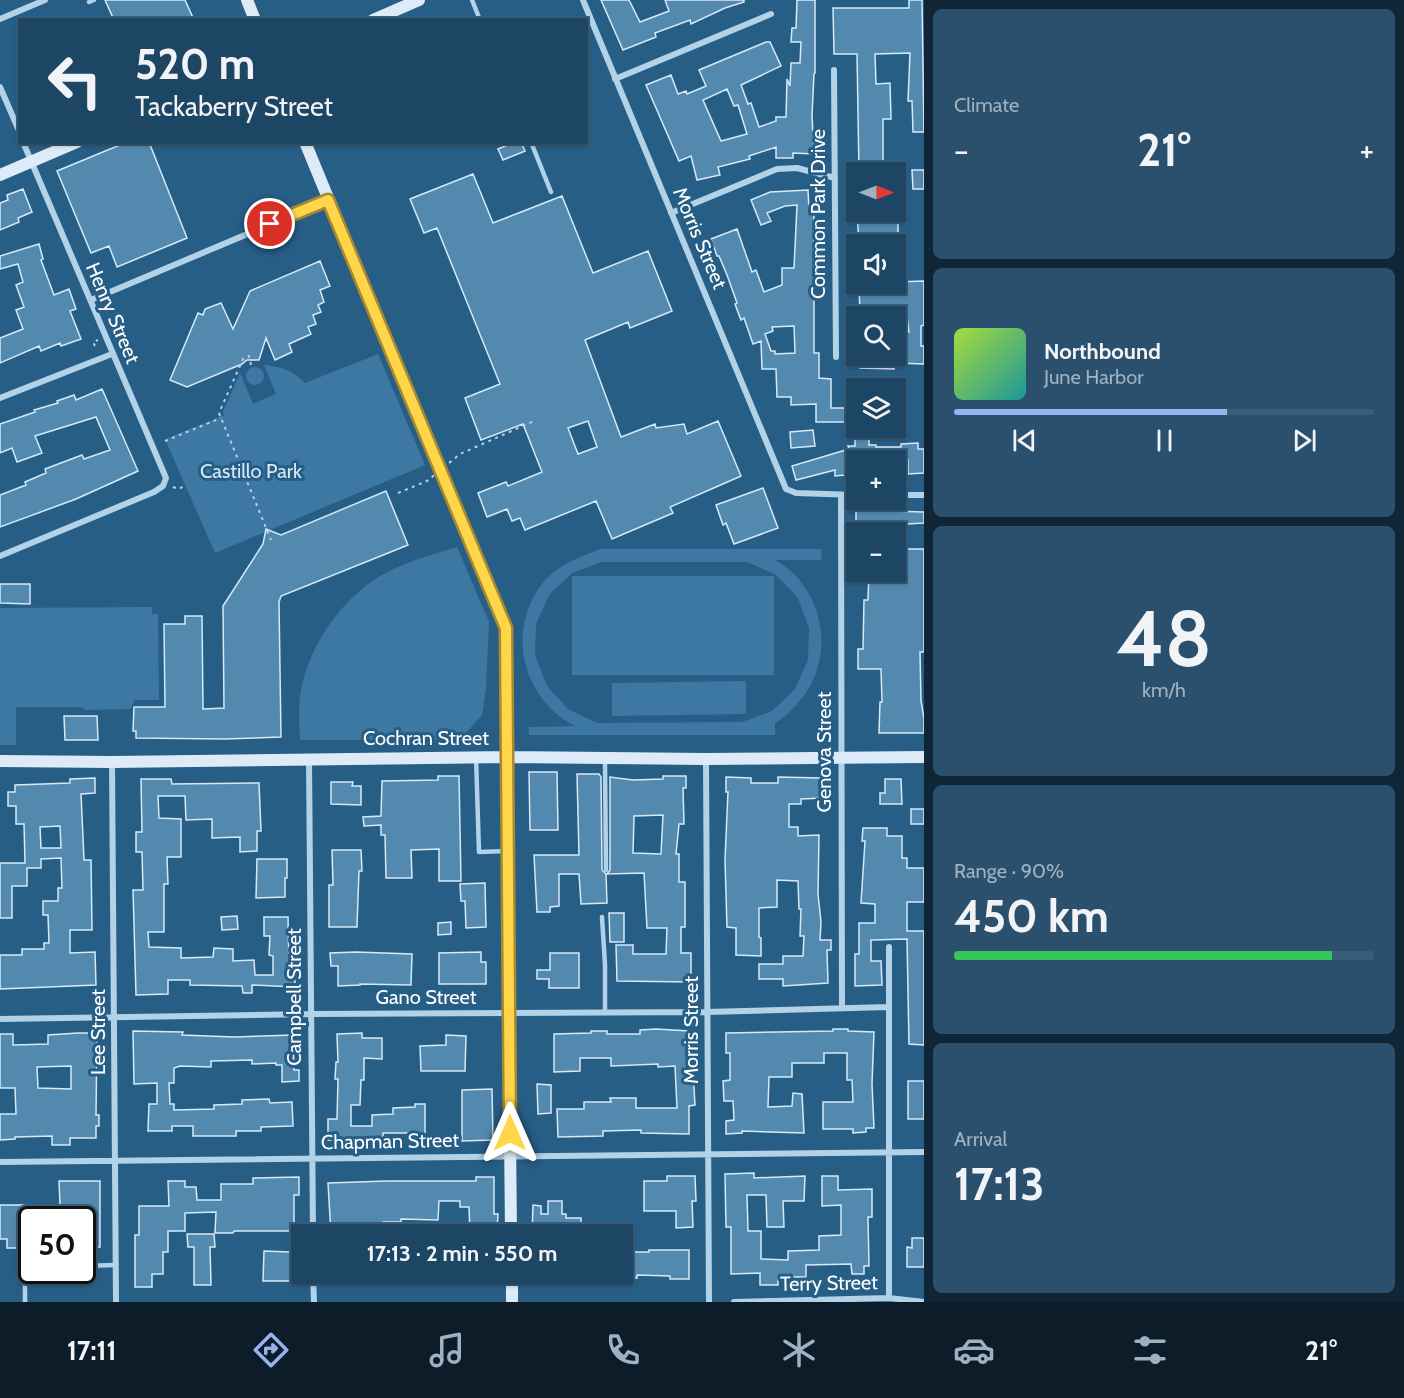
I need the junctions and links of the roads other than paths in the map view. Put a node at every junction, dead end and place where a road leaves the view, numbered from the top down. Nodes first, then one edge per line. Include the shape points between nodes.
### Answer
1 (45, 0) edge
2 (247, 0) edge
3 (419, 0) edge
4 (472, 0) edge
5 (583, 0) edge
6 (771, 14) dead end
7 (254, 18) edge
8 (378, 18) edge
9 (479, 18) edge
10 (0, 19) edge
11 (834, 70) dead end
12 (615, 78) junction
13 (0, 87) edge
14 (18, 128) edge
15 (24, 144) edge
16 (72, 144) edge
17 (306, 144) edge
18 (532, 144) edge
19 (31, 161) junction
20 (0, 175) edge
21 (835, 178) junction
22 (551, 192) dead end
23 (328, 200) junction
24 (671, 213) junction
25 (90, 300) junction
26 (112, 354) junction
27 (836, 357) dead end
28 (0, 398) edge
29 (841, 495) junction
30 (846, 495) edge
31 (906, 495) edge
32 (924, 495) edge
33 (0, 556) edge
34 (508, 757) junction
35 (924, 757) edge
36 (476, 758) junction
37 (606, 758) junction
38 (840, 758) junction
39 (309, 759) junction
40 (706, 759) junction
41 (0, 761) edge
42 (112, 762) junction
43 (508, 851) junction
44 (606, 870) dead end
45 (602, 917) dead end
46 (889, 947) dead end
47 (889, 1007) junction
48 (842, 1008) junction
49 (707, 1012) junction
50 (510, 1013) junction
51 (605, 1013) junction
52 (311, 1014) junction
53 (114, 1017) junction
54 (0, 1019) edge
55 (890, 1152) junction
56 (924, 1152) edge
57 (708, 1155) junction
58 (510, 1156) junction
59 (313, 1158) junction
60 (115, 1160) junction
61 (0, 1162) edge
62 (313, 1224) edge
63 (511, 1224) edge
64 (115, 1265) junction
65 (96, 1266) edge
66 (24, 1284) edge
67 (313, 1284) edge
68 (512, 1284) edge
69 (889, 1298) junction
70 (25, 1302) edge
71 (116, 1302) edge
72 (314, 1302) edge
73 (512, 1302) edge
74 (709, 1302) edge
75 (734, 1302) edge
76 (924, 1302) edge

1 - 10 street
2 - 7 main road
3 - 8 main road
4 - 9 lane
5 - 12 street, Morris Street
6 - 12 street
11 - 21 street, Common Park Drive
12 - 24 street, Morris Street
13 - 14 street
15 - 19 street, Henry Street
16 - 19 main road
17 - 23 main road
18 - 22 lane
19 - 20 main road
19 - 25 street, Henry Street
21 - 24 street via 796,168 777,169
21 - 27 street, Common Park Drive
23 - 25 street
23 - 34 main road via 506,628
24 - 29 street, Morris Street via 786,489
25 - 26 street, Henry Street
26 - 28 street
26 - 33 street, Henry Street via 166,478 163,486
29 - 30 street
29 - 38 street, Genova Street
31 - 32 street
34 - 36 main road, Cochran Street
34 - 37 main road, Cochran Street
34 - 43 main road
35 - 38 main road, Cochran Street
36 - 39 main road, Cochran Street
36 - 43 lane via 478,852
37 - 40 main road, Cochran Street
37 - 44 lane
38 - 40 main road, Cochran Street
38 - 48 street, Genova Street
39 - 42 main road, Cochran Street
39 - 52 street, Campbell Street
40 - 49 street, Morris Street
41 - 42 main road, Cochran Street
42 - 53 street, Lee Street
43 - 50 main road
45 - 51 lane
46 - 47 street
47 - 48 street, Gano Street
47 - 55 street
48 - 49 street, Gano Street
49 - 51 street, Gano Street
49 - 57 street, Morris Street
50 - 51 street, Gano Street
50 - 52 street, Gano Street
50 - 58 main road
52 - 53 street, Gano Street
52 - 59 street, Campbell Street
53 - 54 street, Gano Street
53 - 60 street, Lee Street
55 - 56 street, Chapman Street
55 - 57 street, Chapman Street
55 - 69 street
57 - 58 street, Chapman Street
57 - 74 street, Morris Street
58 - 59 street, Chapman Street
58 - 63 main road
59 - 60 street, Chapman Street
59 - 62 street, Campbell Street
60 - 61 street, Chapman Street
60 - 64 street, Lee Street
64 - 65 lane
64 - 71 street, Lee Street
66 - 70 lane
67 - 72 street
68 - 73 main road
69 - 75 street, Terry Street
69 - 76 street, Terry Street

